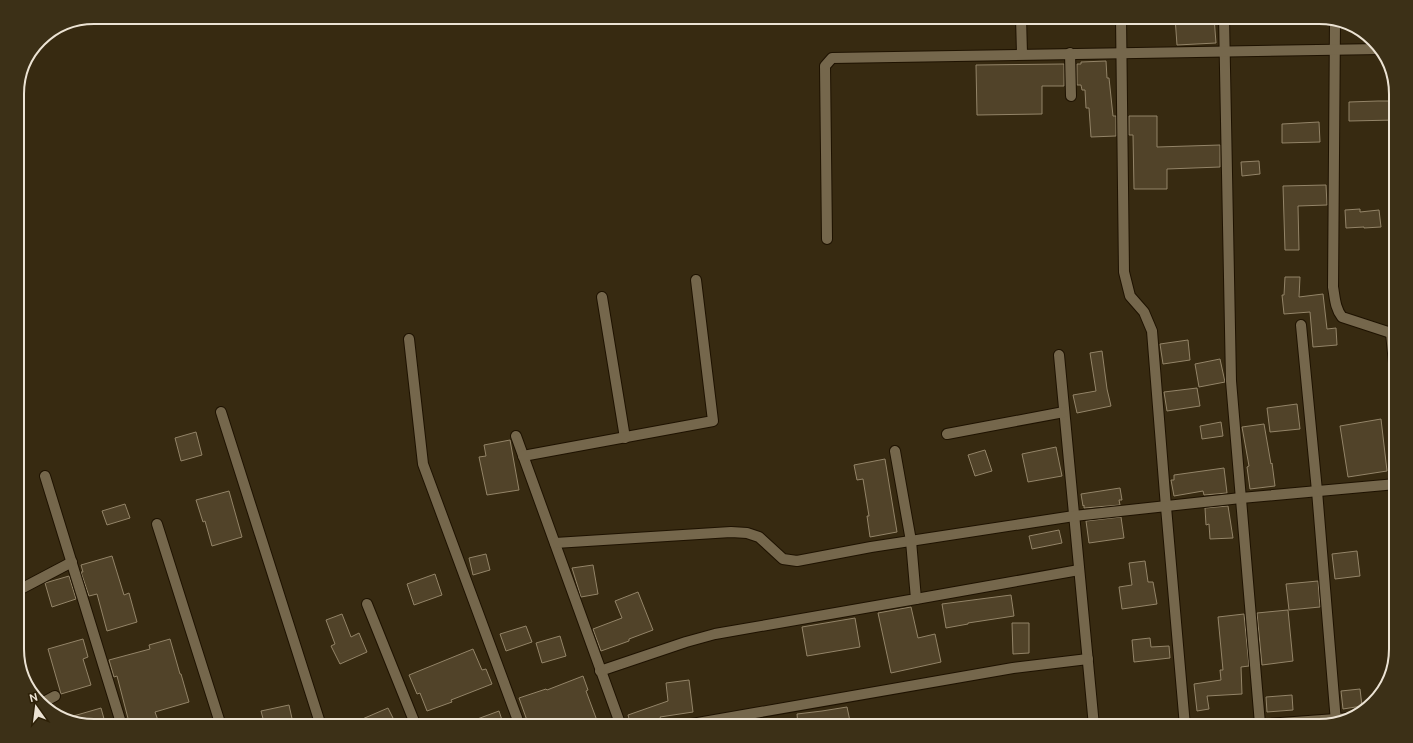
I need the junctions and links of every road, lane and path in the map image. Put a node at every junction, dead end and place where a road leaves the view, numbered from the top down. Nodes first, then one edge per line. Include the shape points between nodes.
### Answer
1 (1021, 24) edge
2 (1121, 24) edge
3 (1224, 24) edge
4 (1335, 26) edge
5 (1373, 49) edge
6 (1335, 50) junction
7 (1225, 52) junction
8 (1070, 53) junction
9 (1122, 53) junction
10 (1022, 54) junction
11 (1071, 96) dead end
12 (827, 239) dead end
13 (696, 280) dead end
14 (602, 297) dead end
15 (1301, 325) dead end
16 (1389, 331) edge
17 (409, 339) dead end
18 (1060, 355) dead end
19 (221, 412) dead end
20 (1064, 412) junction
21 (947, 434) dead end
22 (516, 436) dead end
23 (625, 438) junction
24 (895, 451) dead end
25 (523, 456) junction
26 (45, 476) dead end
27 (1389, 485) edge
28 (1317, 492) junction
29 (1241, 498) junction
30 (1166, 507) junction
31 (1074, 516) junction
32 (157, 524) dead end
33 (911, 541) junction
34 (555, 543) junction
35 (72, 562) junction
36 (1079, 570) junction
37 (24, 587) edge
38 (916, 599) junction
39 (367, 604) dead end
40 (1088, 659) junction
41 (600, 671) junction
42 (1336, 717) edge
43 (120, 719) edge
44 (219, 719) edge
45 (319, 719) edge
46 (413, 719) edge
47 (517, 719) edge
48 (618, 719) edge
49 (720, 719) edge
50 (1093, 719) edge
51 (1184, 719) edge
52 (1260, 719) edge

1 - 10 street
2 - 9 street
3 - 7 street
4 - 6 street
5 - 6 street
6 - 7 street
6 - 16 street via 1333,287 1337,310 1342,317
7 - 9 street
7 - 29 street via 1231,381
8 - 9 street
8 - 10 street
8 - 11 street
9 - 30 street via 1124,272 1130,296 1144,312 1152,331
10 - 12 street via 832,58 825,66
13 - 23 street via 713,421
14 - 23 street
15 - 28 street
17 - 47 street via 423,464
18 - 20 street
19 - 45 street
20 - 21 street
20 - 31 street
22 - 25 street
23 - 25 street
24 - 33 street
25 - 34 street
26 - 35 street
27 - 28 street
28 - 29 street
28 - 42 street
29 - 30 street
29 - 52 street
30 - 31 street
30 - 51 street
31 - 33 street
31 - 36 street
32 - 44 street
33 - 34 street via 797,561 782,559 759,537 747,533
33 - 38 street
34 - 41 street
35 - 37 street
35 - 43 street
36 - 38 street
36 - 40 street
38 - 41 street via 715,634
39 - 46 street
40 - 49 street via 1005,669
40 - 50 street
41 - 48 street

